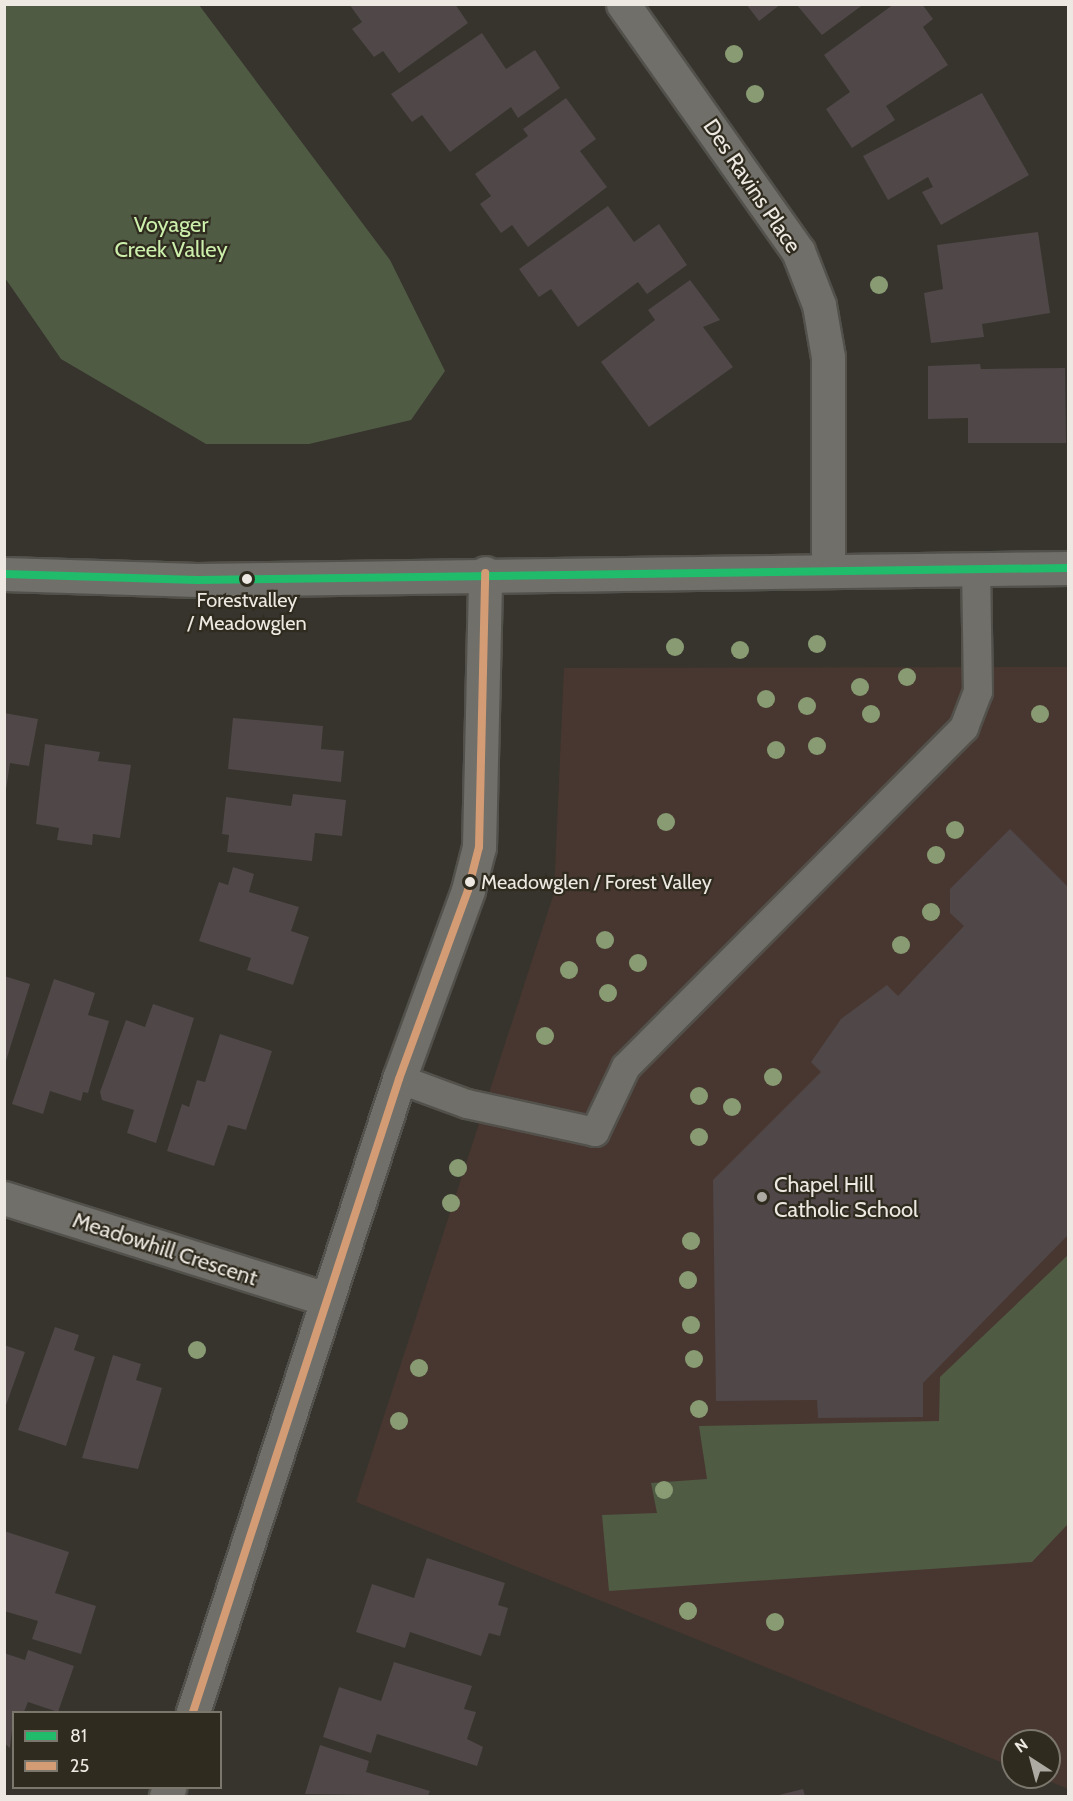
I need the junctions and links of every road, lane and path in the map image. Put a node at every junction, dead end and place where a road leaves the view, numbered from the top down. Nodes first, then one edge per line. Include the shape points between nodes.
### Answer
1 (623, 4) edge
2 (1068, 568) edge
3 (976, 569) junction
4 (828, 570) junction
5 (484, 573) junction
6 (4, 574) edge
7 (399, 1079) junction
8 (4, 1198) edge
9 (326, 1299) junction
10 (194, 1711) edge

1 - 4 street, Des Ravins Place via 798,250 819,305 828,357
2 - 3 street
3 - 4 street
3 - 7 lane via 978,692 964,728 626,1067 595,1132 466,1104
4 - 5 street
5 - 6 street via 197,580
5 - 7 street via 479,847
7 - 9 street
8 - 9 street, Meadowhill Crescent
9 - 10 street

